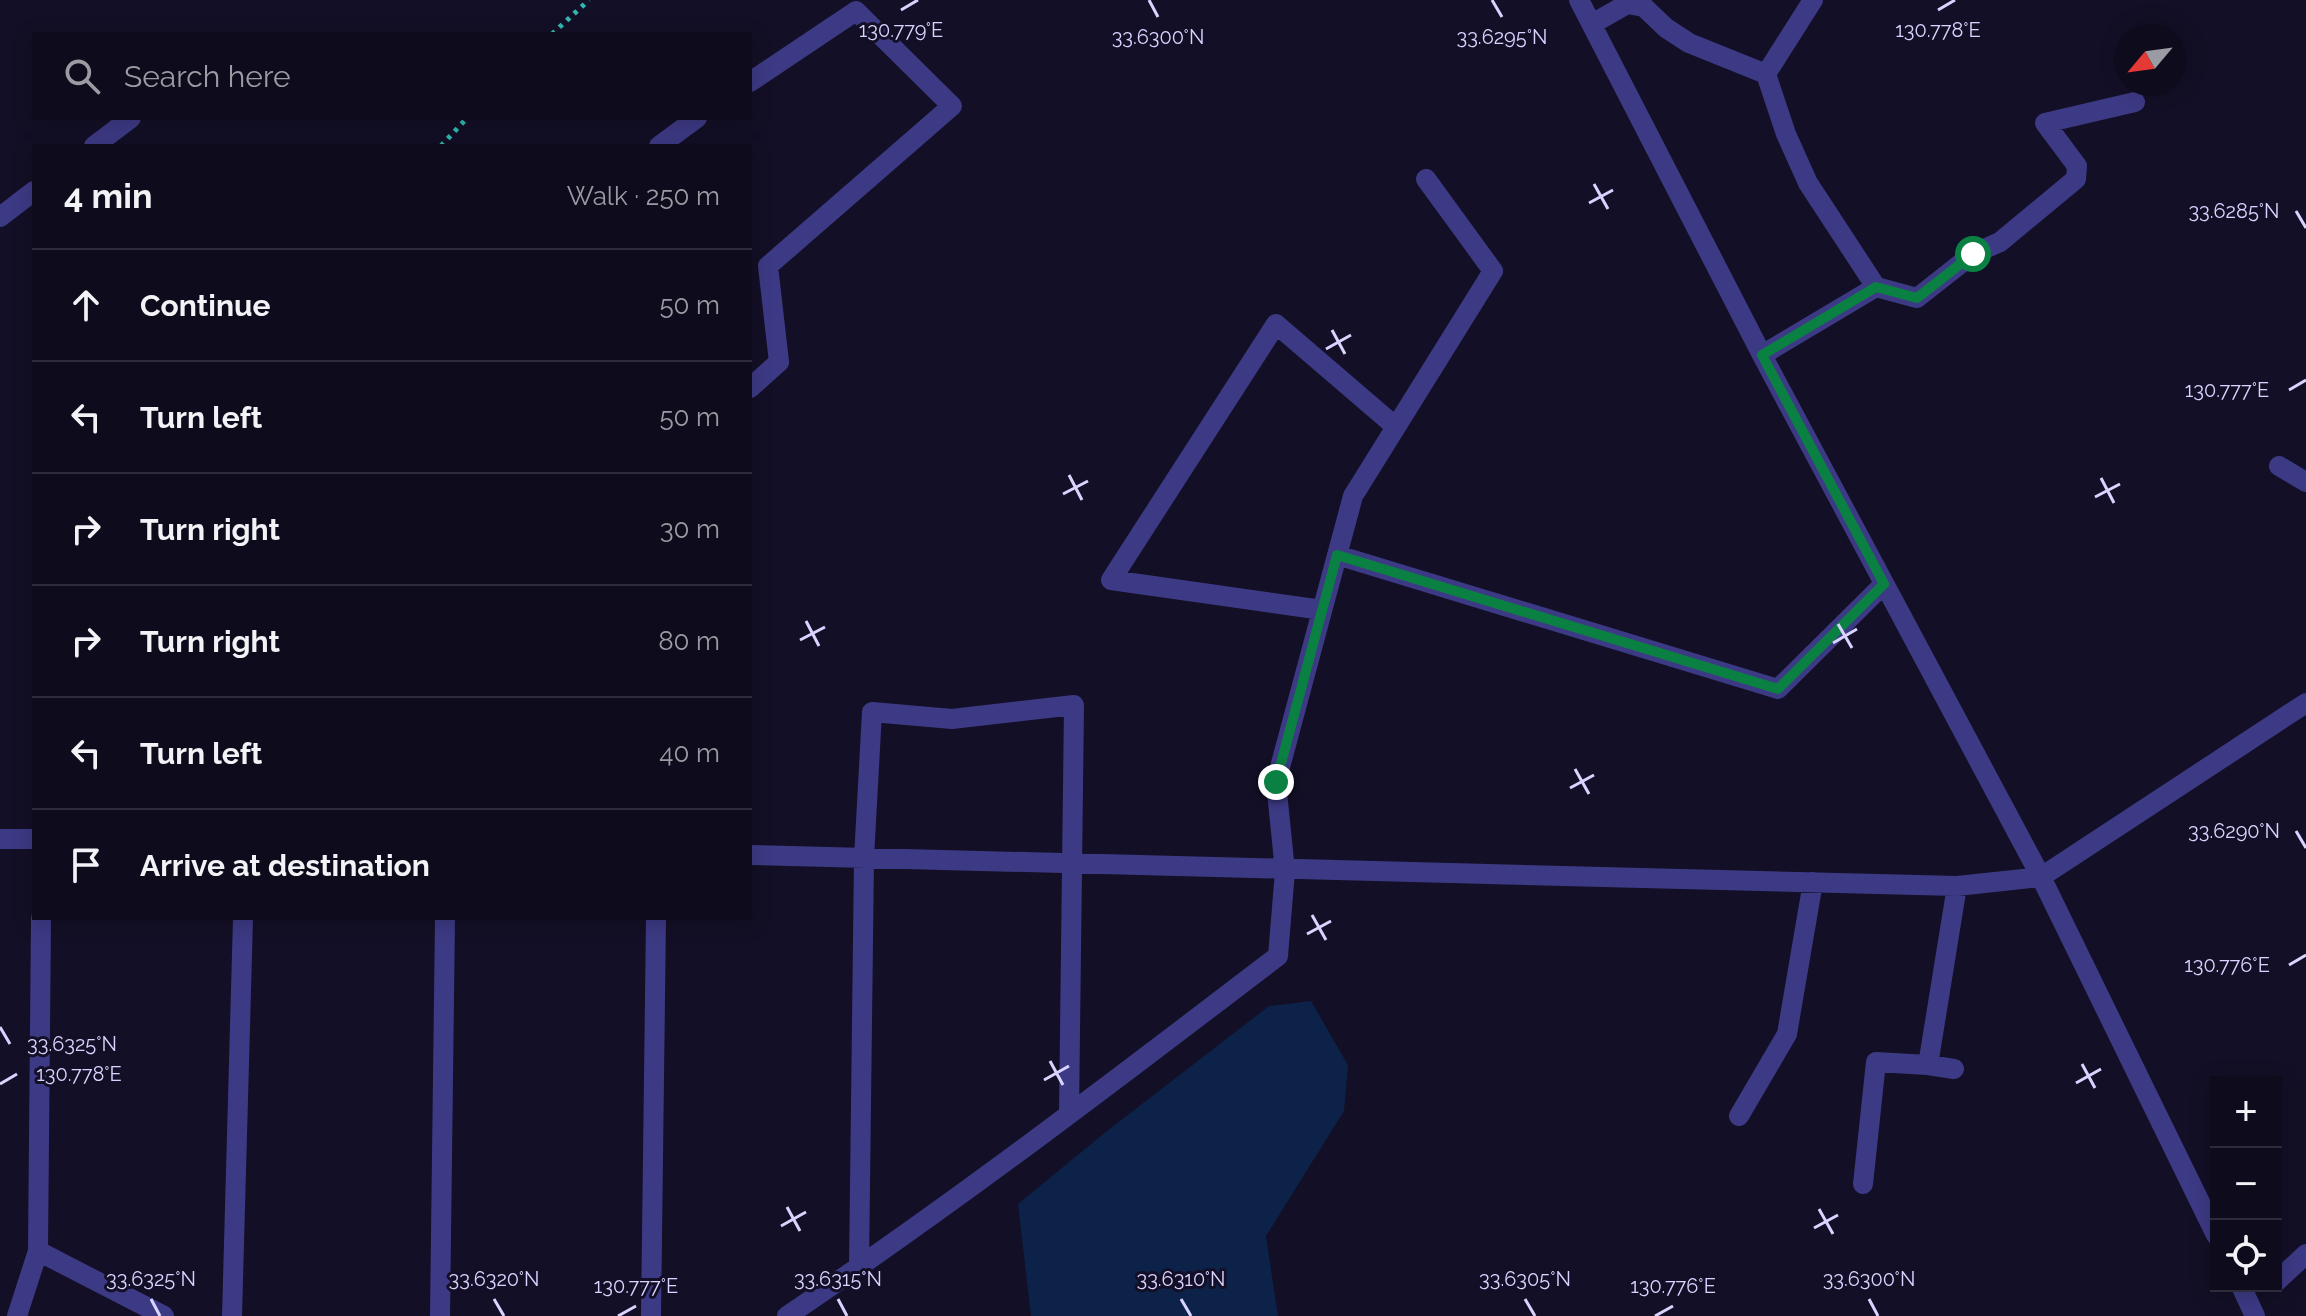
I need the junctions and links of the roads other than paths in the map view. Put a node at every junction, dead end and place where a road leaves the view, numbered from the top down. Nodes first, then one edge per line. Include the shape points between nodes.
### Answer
1 (1579, 0) edge
2 (1813, 0) edge
3 (1592, 24) junction
4 (1766, 74) junction
5 (752, 81) edge
6 (2135, 102) dead end
7 (128, 120) edge
8 (694, 120) edge
9 (97, 144) edge
10 (662, 144) edge
11 (1426, 179) dead end
12 (32, 193) edge
13 (0, 217) edge
14 (1876, 287) junction
15 (1762, 355) junction
16 (752, 386) edge
17 (1396, 427) junction
18 (2279, 466) dead end
19 (2306, 482) edge
20 (1337, 555) junction
21 (1884, 584) junction
22 (1322, 610) junction
23 (2306, 703) edge
24 (0, 839) edge
25 (32, 839) edge
26 (752, 855) edge
27 (864, 858) junction
28 (1072, 864) junction
29 (1285, 871) junction
30 (2041, 877) junction
31 (1813, 882) junction
32 (1957, 886) junction
33 (41, 920) edge
34 (243, 920) edge
35 (445, 920) edge
36 (656, 920) edge
37 (1928, 1065) junction
38 (1954, 1069) dead end
39 (1069, 1114) junction
40 (1739, 1116) dead end
41 (1863, 1184) dead end
42 (2210, 1223) edge
43 (38, 1251) junction
44 (2306, 1254) edge
45 (859, 1268) junction
46 (2282, 1276) edge
47 (2244, 1292) edge
48 (2268, 1292) edge
49 (2253, 1311) edge
50 (17, 1316) edge
51 (164, 1316) edge
52 (232, 1316) edge
53 (440, 1316) edge
54 (651, 1316) edge
55 (787, 1316) edge

1 - 3 street
2 - 4 street
3 - 4 street via 1627,4 1644,7 1689,43
3 - 15 street
4 - 14 street via 1808,183
5 - 16 street via 856,11 952,106 768,266 779,362
6 - 14 street via 2045,123 2077,166 2076,179 2000,242 1973,254 1917,298
7 - 9 street
8 - 10 street
11 - 17 street via 1493,271
12 - 13 street
14 - 15 street
15 - 21 street
17 - 20 street via 1353,496
17 - 22 street via 1276,324 1111,580
18 - 19 street
20 - 21 street via 1778,689
20 - 22 street
21 - 30 street
22 - 29 street via 1276,782
23 - 30 street
24 - 25 street
26 - 27 street
27 - 28 street
27 - 28 street via 872,712 952,719 1074,705
27 - 45 street
28 - 29 street
28 - 39 street
29 - 31 street
29 - 39 street via 1278,956
30 - 32 street
30 - 42 street
31 - 32 street
31 - 40 street via 1787,1034
32 - 37 street
33 - 43 street
34 - 52 street
35 - 53 street
36 - 54 street
37 - 38 street
37 - 41 street via 1876,1062
39 - 45 street
43 - 50 street
43 - 51 street
44 - 46 street
45 - 55 street
47 - 49 street
48 - 49 street

